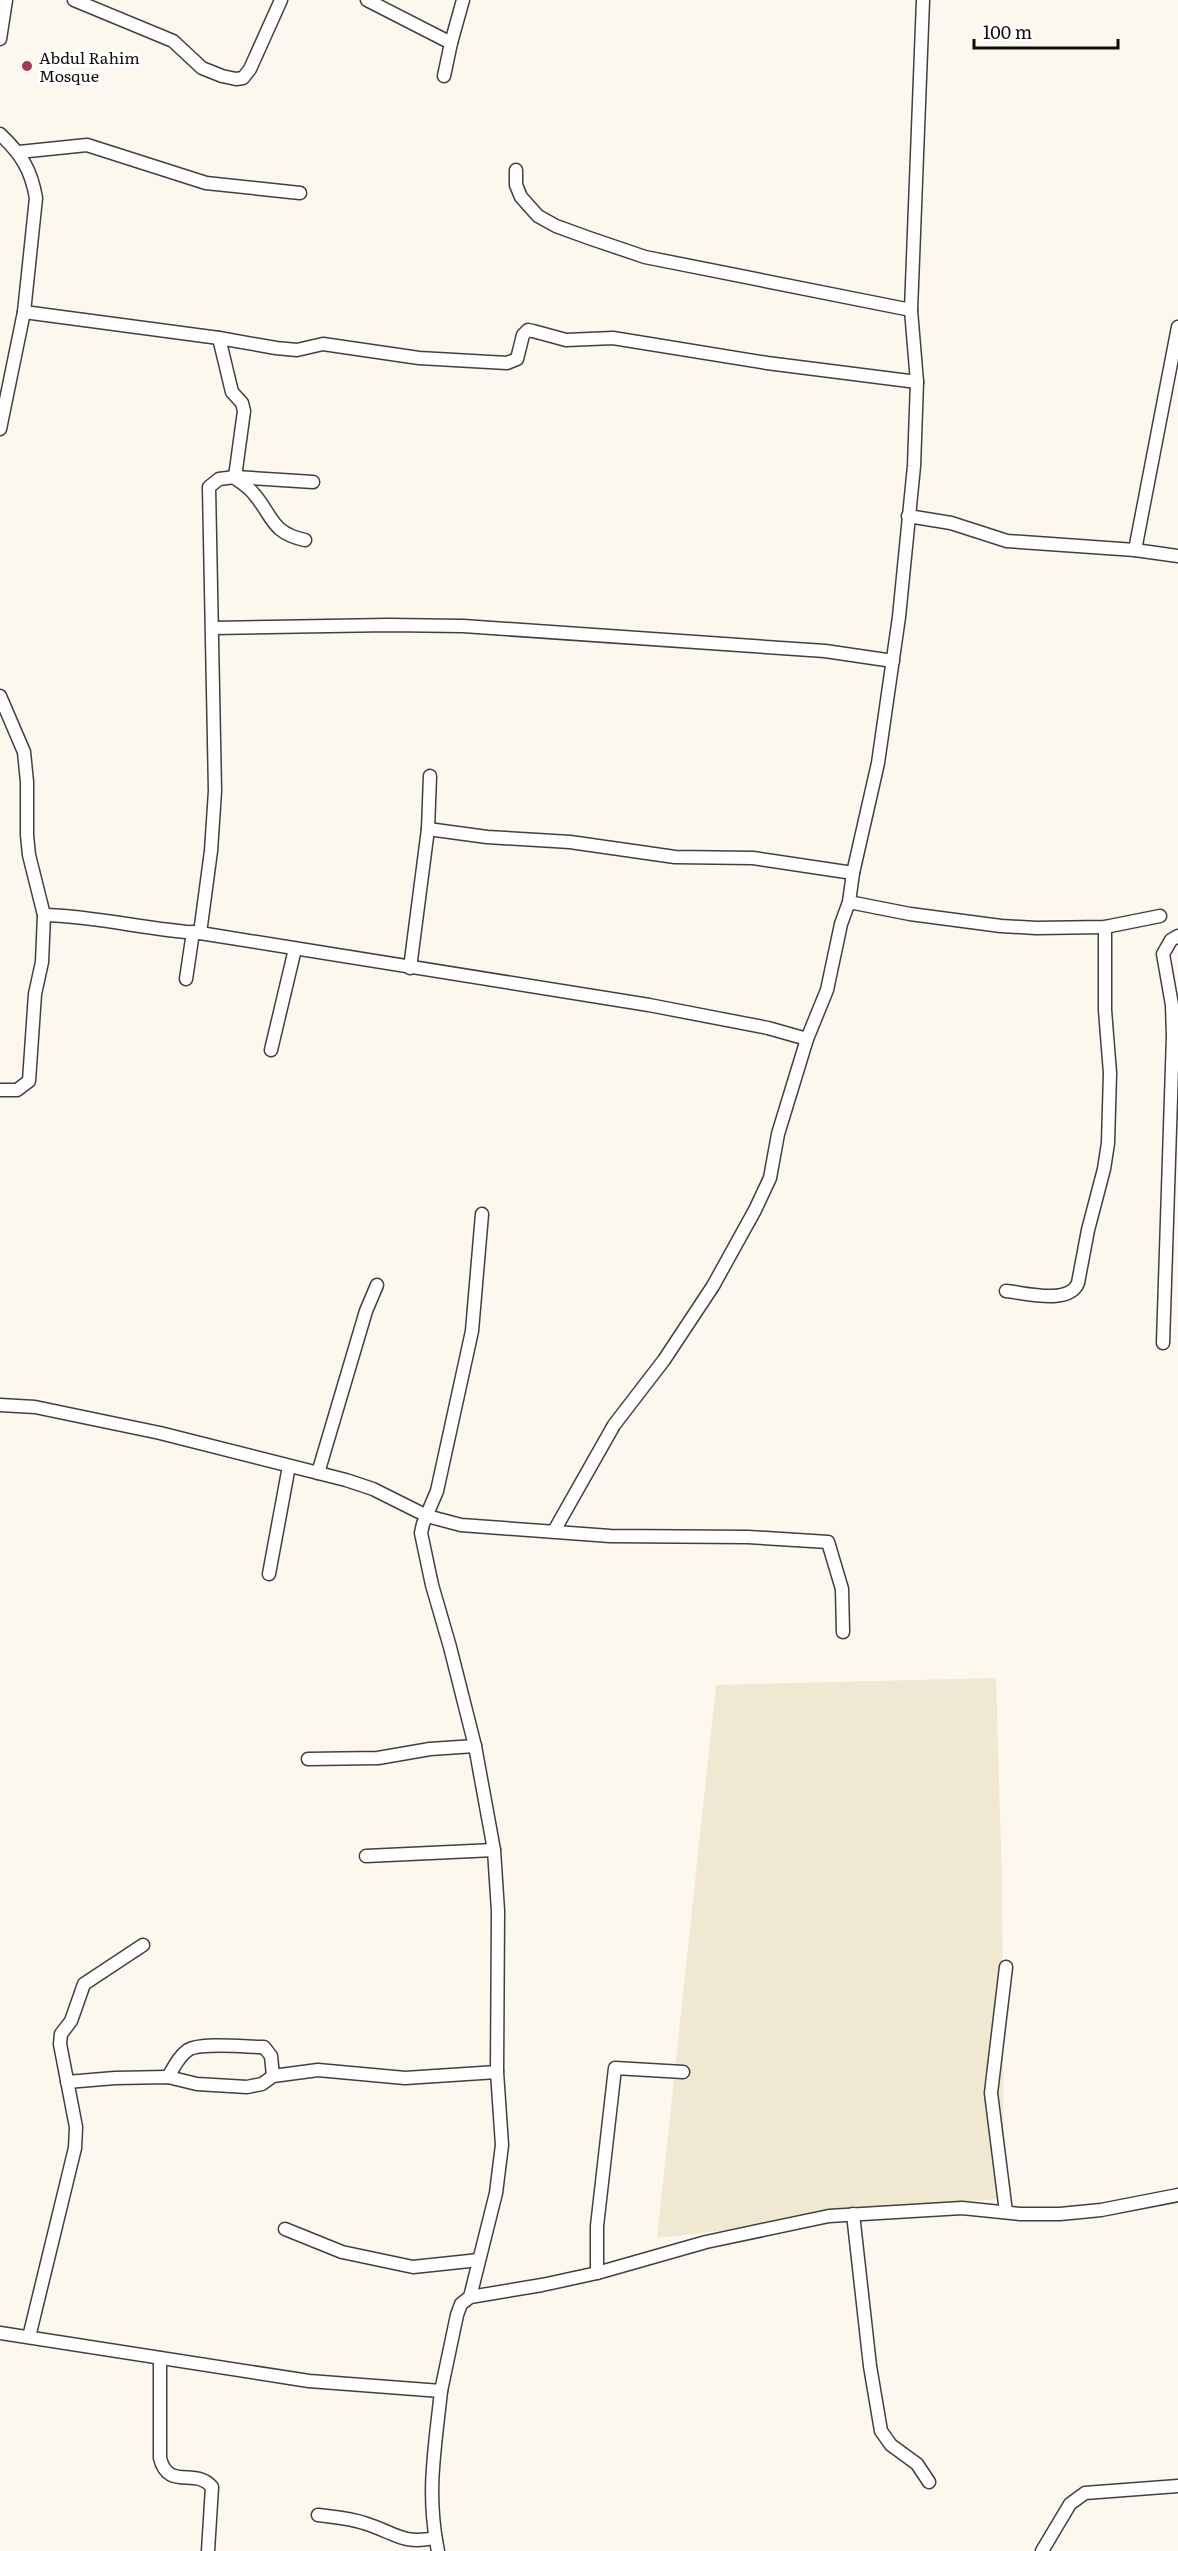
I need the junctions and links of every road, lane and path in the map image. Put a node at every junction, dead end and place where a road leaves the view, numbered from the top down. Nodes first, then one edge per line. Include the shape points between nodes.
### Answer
1 (6, 0) edge
2 (74, 0) edge
3 (280, 0) edge
4 (367, 0) edge
5 (463, 0) edge
6 (923, 0) edge
7 (0, 39) edge
8 (451, 43) junction
9 (444, 76) dead end
10 (0, 134) edge
11 (19, 152) junction
12 (516, 170) dead end
13 (300, 193) dead end
14 (911, 310) junction
15 (24, 312) junction
16 (1178, 327) edge
17 (219, 338) junction
18 (917, 382) junction
19 (0, 429) edge
20 (234, 477) junction
21 (313, 482) dead end
22 (908, 516) junction
23 (305, 540) dead end
24 (1135, 550) junction
25 (1178, 556) edge
26 (213, 628) junction
27 (893, 661) junction
28 (0, 696) edge
29 (430, 776) dead end
30 (428, 829) junction
31 (853, 873) junction
32 (849, 902) junction
33 (44, 915) junction
34 (1160, 916) dead end
35 (1105, 927) junction
36 (196, 932) junction
37 (1178, 936) edge
38 (295, 949) junction
39 (410, 968) junction
40 (186, 979) dead end
41 (807, 1039) junction
42 (271, 1050) dead end
43 (0, 1090) edge
44 (482, 1214) dead end
45 (377, 1285) dead end
46 (1006, 1291) dead end
47 (1163, 1343) dead end
48 (0, 1405) edge
49 (288, 1466) junction
50 (318, 1473) junction
51 (427, 1516) junction
52 (554, 1531) junction
53 (269, 1574) dead end
54 (843, 1632) dead end
55 (475, 1746) junction
56 (308, 1759) dead end
57 (494, 1850) junction
58 (366, 1856) dead end
59 (143, 1945) dead end
60 (1006, 1967) dead end
61 (497, 2072) junction
62 (683, 2072) dead end
63 (168, 2076) junction
64 (273, 2076) junction
65 (67, 2082) junction
66 (1178, 2195) edge
67 (1006, 2212) junction
68 (853, 2214) junction
69 (285, 2229) dead end
70 (479, 2260) junction
71 (597, 2273) junction
72 (470, 2297) junction
73 (0, 2333) edge
74 (29, 2337) junction
75 (160, 2358) junction
76 (441, 2391) junction
77 (929, 2482) dead end
78 (1178, 2486) edge
79 (318, 2515) dead end
80 (437, 2545) edge
81 (208, 2551) edge
82 (1042, 2551) edge

1 - 7 street
2 - 3 street via 173,41 202,68 236,80 250,69
4 - 8 street
5 - 8 street
6 - 14 street
8 - 9 street
10 - 11 street
11 - 13 street via 87,145 206,183
11 - 15 street via 36,198
12 - 14 street via 521,197 538,216 589,238 645,257
14 - 18 street
15 - 17 street
15 - 19 street
16 - 24 street
17 - 18 street via 297,350 323,344 419,358 507,363 517,359 528,330 566,340 613,338
17 - 20 street via 232,392 244,411
18 - 22 street
20 - 21 street
20 - 23 street via 255,494 274,526
20 - 26 street via 219,479 209,487
22 - 24 street via 951,523 1007,541
22 - 27 street
24 - 25 street
26 - 27 street via 464,626 825,651
26 - 36 street via 215,791 211,851
27 - 31 street via 878,763
28 - 33 street via 24,753 28,845
29 - 30 street
30 - 31 street via 570,842 675,857 753,858
30 - 39 street
31 - 32 street
32 - 35 street via 1001,926
32 - 41 street via 827,990
33 - 36 street via 71,915
33 - 43 street via 29,1081 17,1090
34 - 35 street
35 - 46 street via 1108,1143 1078,1283 1065,1296
36 - 38 street
36 - 40 street
37 - 47 street via 1163,954 1173,1036
38 - 39 street
38 - 42 street
39 - 41 street via 649,1005
41 - 52 street via 778,1134 770,1178 755,1210 713,1286 664,1360 614,1425
44 - 51 street via 472,1331 437,1491
45 - 50 street
48 - 49 street via 34,1407 149,1431
49 - 50 street
49 - 53 street
50 - 51 street via 373,1489
51 - 52 street via 461,1525
51 - 55 street via 421,1533
52 - 54 street via 828,1542 842,1589
55 - 56 street via 378,1758
55 - 57 street
57 - 58 street
57 - 61 street via 498,1911
59 - 65 street via 84,1984 80,1991 71,2021 61,2034
60 - 67 street via 991,2093
61 - 64 street via 405,2078 318,2070
61 - 70 street via 502,2145 496,2193
62 - 71 street via 615,2068 597,2226
63 - 64 street via 228,2087 261,2084
63 - 64 street via 191,2048 264,2047 271,2056
63 - 65 street
65 - 74 street via 76,2127 75,2148
66 - 67 street via 1101,2210 1060,2214
67 - 68 street via 962,2208
68 - 71 street via 767,2227
68 - 77 street via 881,2431 891,2445 917,2464
69 - 70 street via 342,2252 413,2267
70 - 72 street
71 - 72 street
72 - 76 street via 460,2304
73 - 74 street
74 - 75 street
75 - 76 street via 309,2381
75 - 81 street via 162,2465 175,2477 201,2479 212,2487
76 - 80 street via 430,2483
78 - 82 street via 1085,2493 1070,2504
79 - 80 street via 362,2522 406,2541

